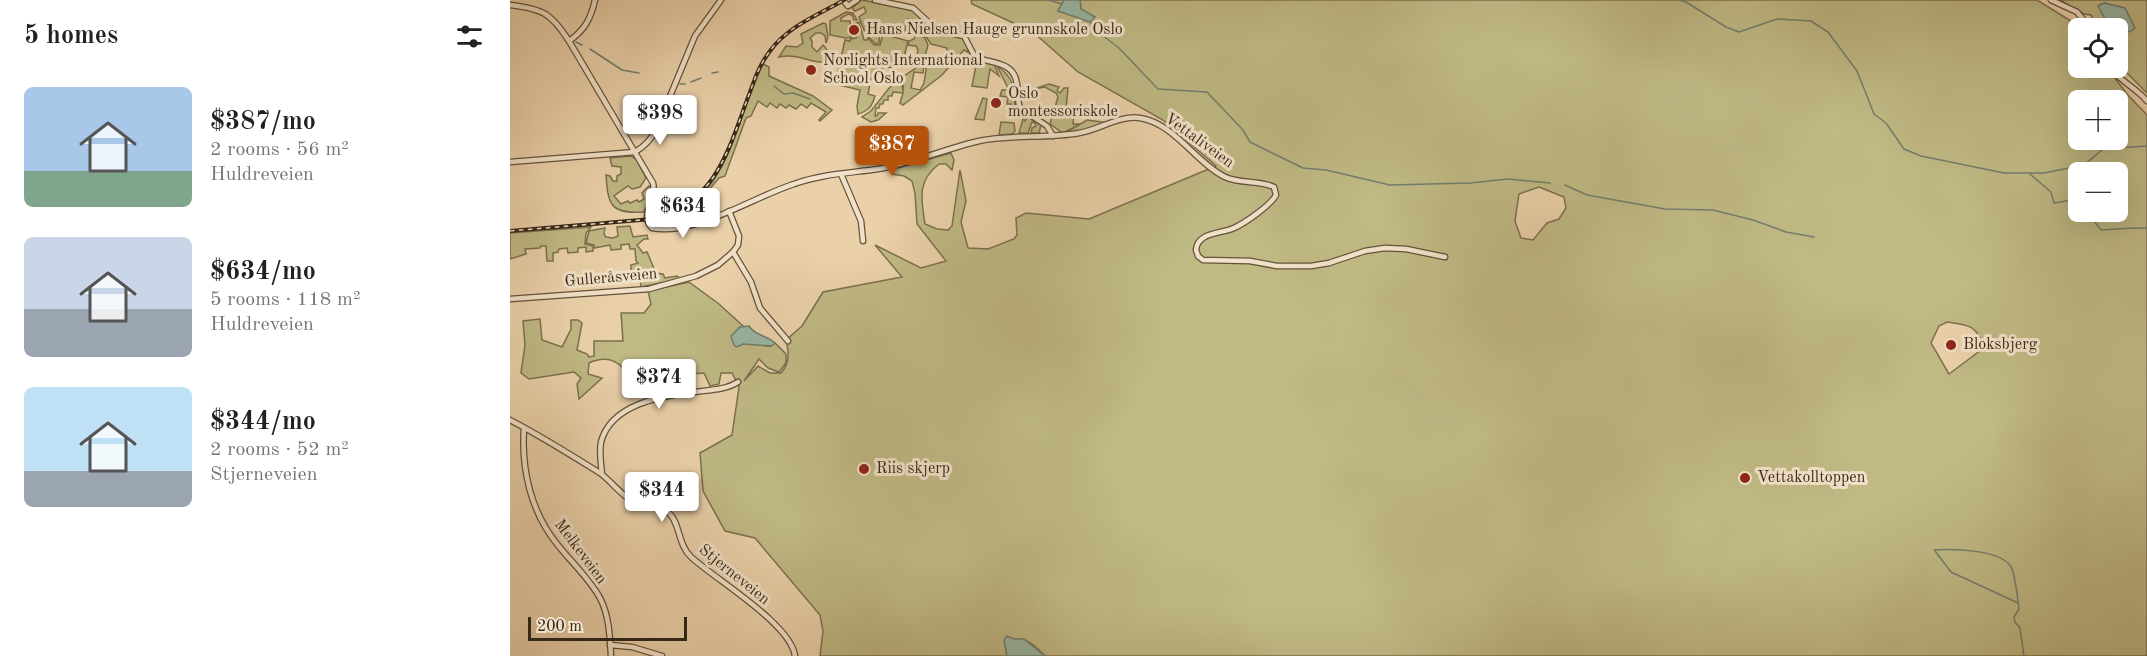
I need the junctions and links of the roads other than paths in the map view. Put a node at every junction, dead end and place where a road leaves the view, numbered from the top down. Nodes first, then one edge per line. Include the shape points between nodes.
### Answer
1 (595, 0) edge
2 (721, 0) edge
3 (843, 0) edge
4 (857, 0) edge
5 (875, 0) edge
6 (2051, 0) edge
7 (510, 5) edge
8 (2082, 18) edge
9 (569, 41) junction
10 (2119, 78) edge
11 (2147, 101) edge
12 (1053, 136) junction
13 (635, 152) junction
14 (510, 162) edge
15 (841, 174) junction
16 (729, 211) junction
17 (863, 241) dead end
18 (733, 252) junction
19 (1445, 257) dead end
20 (510, 299) edge
21 (788, 341) dead end
22 (738, 382) dead end
23 (510, 420) edge
24 (524, 428) junction
25 (602, 474) junction
26 (610, 645) junction
27 (611, 656) edge
28 (663, 656) edge
29 (795, 656) edge

1 - 9 street via 591,18
2 - 13 street via 695,36 650,141
3 - 4 street via 848,6
5 - 12 street via 910,7 937,30 964,36 975,57 1010,68 1020,108 1047,126
6 - 8 street
7 - 9 street via 547,14
9 - 13 street
10 - 11 street
12 - 15 street via 979,141 898,165
12 - 19 street, Vettaliveien via 1082,133 1126,118 1142,118 1162,127 1226,178 1274,187 1276,195 1272,201 1240,225 1199,240 1196,252 1203,260 1311,266 1385,248
13 - 14 street
13 - 16 street via 654,188 647,217 652,228 690,226
15 - 16 street via 795,183
15 - 17 street via 861,220
16 - 18 street via 739,236
18 - 20 street, Gulleråsveien via 702,273 661,287
18 - 21 street via 749,278 759,308
22 - 25 street via 627,409 602,438
23 - 24 street, Stjerneveien
24 - 25 street, Stjerneveien
24 - 26 street, Melkeveien via 525,466 537,510 550,535 599,597 608,620
25 - 29 street, Stjerneveien via 636,503 668,512 690,556 782,632 793,646
26 - 27 street, Melkeveien
26 - 28 street

